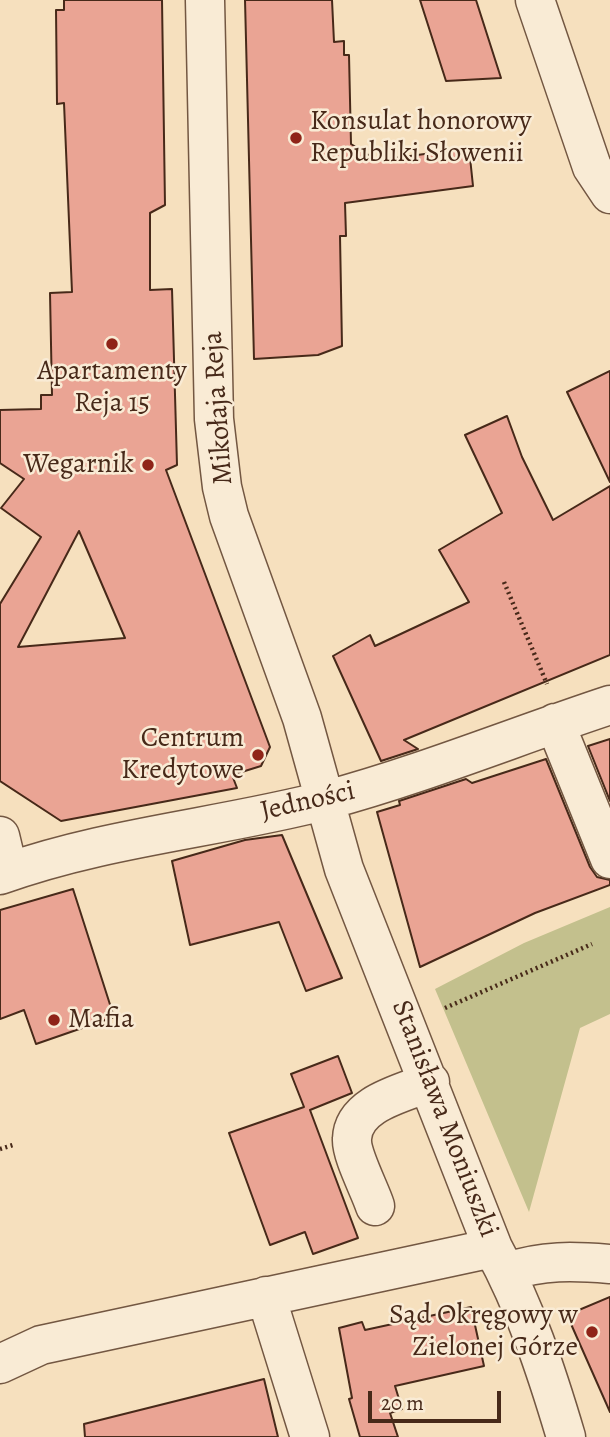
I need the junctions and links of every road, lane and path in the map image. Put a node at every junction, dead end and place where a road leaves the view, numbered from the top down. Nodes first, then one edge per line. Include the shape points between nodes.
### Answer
1 (205, 0) edge
2 (534, 0) edge
3 (610, 194) edge
4 (504, 582) dead end
5 (610, 705) edge
6 (552, 706) junction
7 (326, 800) junction
8 (0, 836) edge
9 (610, 859) edge
10 (0, 874) edge
11 (592, 944) dead end
12 (432, 1013) dead end
13 (430, 1082) junction
14 (13, 1144) dead end
15 (0, 1149) edge
16 (376, 1206) dead end
17 (500, 1260) junction
18 (610, 1264) edge
19 (266, 1296) junction
20 (0, 1364) edge
21 (310, 1437) edge
22 (566, 1437) edge

1 - 7 street, Mikołaja Reja via 214,419 221,476 229,516 302,718
2 - 3 street via 592,167
4 - 6 path
5 - 6 street, Jedności
6 - 7 street, Jedności via 411,775
6 - 9 street
7 - 10 street, Jedności via 127,840
7 - 13 street, Stanisława Moniuszki via 344,869
8 - 10 street via 5,857
11 - 12 path
13 - 16 street via 368,1108 355,1126 352,1141
13 - 17 street, Stanisława Moniuszki
14 - 15 path
17 - 18 street
17 - 19 street
17 - 22 street, Stanisława Moniuszki via 552,1388
19 - 20 street via 41,1345
19 - 21 street

